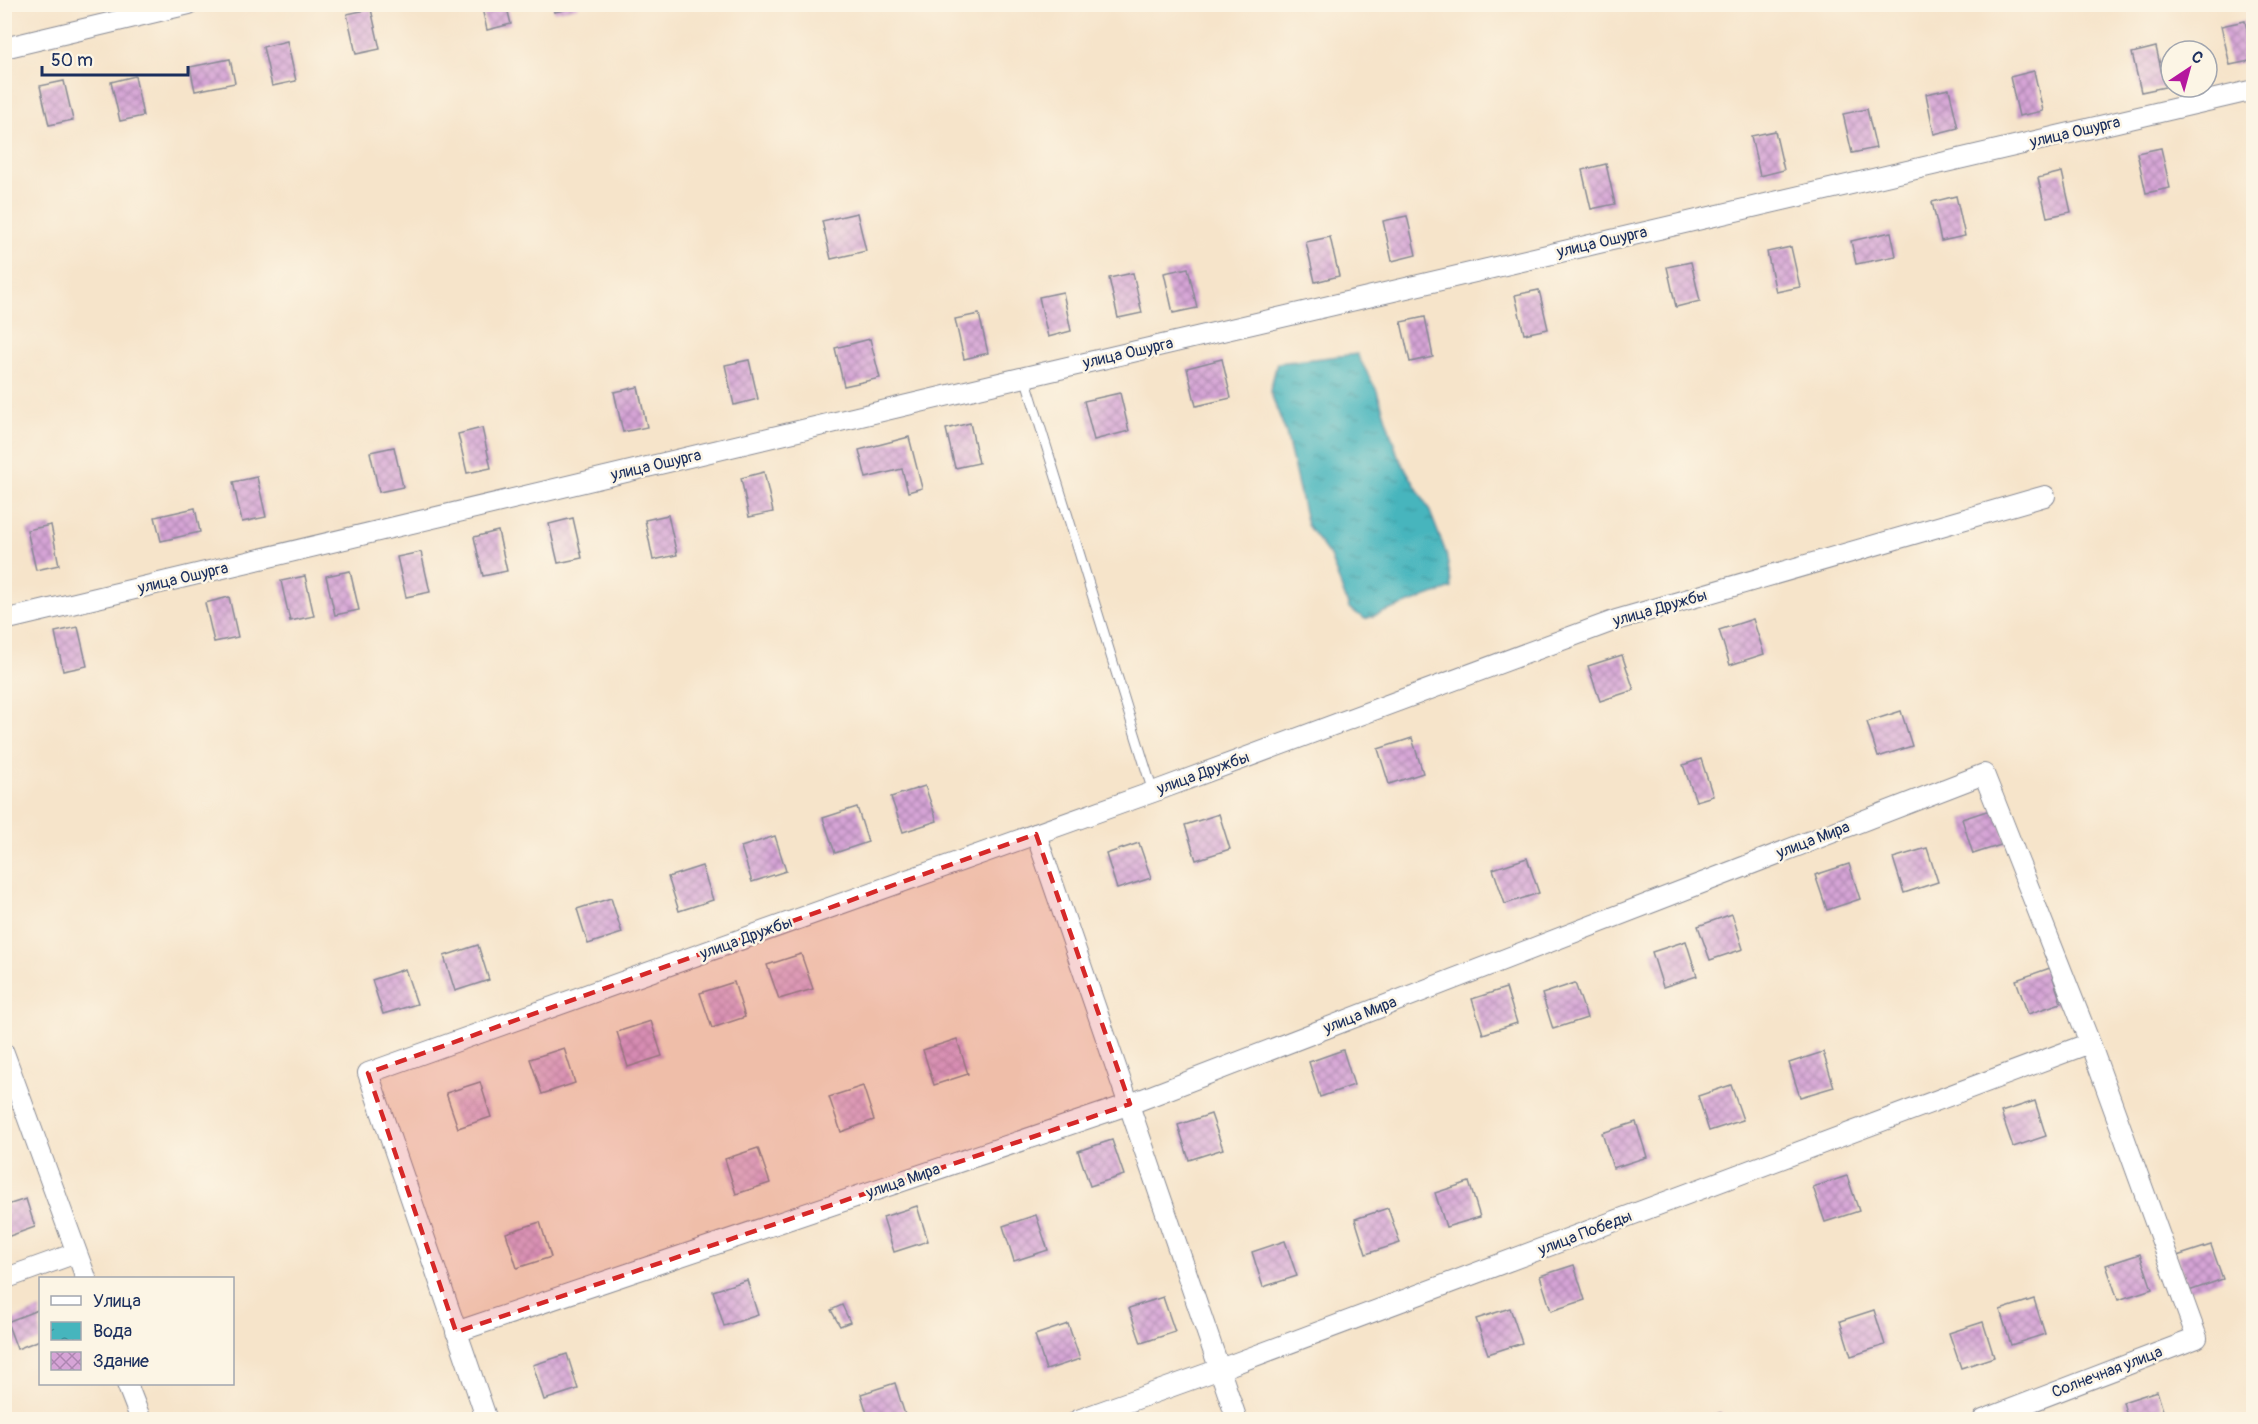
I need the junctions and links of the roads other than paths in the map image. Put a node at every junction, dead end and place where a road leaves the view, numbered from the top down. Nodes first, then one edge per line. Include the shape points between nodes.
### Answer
1 (189, 4) edge
2 (4, 48) edge
3 (2253, 90) edge
4 (1025, 377) junction
5 (2045, 496) dead end
6 (4, 620) edge
7 (1153, 792) junction
8 (1036, 834) junction
9 (2090, 1043) junction
10 (4, 1053) edge
11 (1130, 1104) junction
12 (76, 1252) junction
13 (86, 1277) edge
14 (4, 1279) edge
15 (456, 1332) junction
16 (1220, 1369) junction
17 (128, 1385) edge
18 (141, 1419) edge
19 (487, 1419) edge
20 (1078, 1419) edge
21 (1237, 1419) edge
22 (1983, 1419) edge

1 - 2 street
3 - 4 street, улица Ошурга
4 - 6 street, улица Ошурга
4 - 7 lane
5 - 7 street, улица Дружбы via 1616,620
7 - 8 street, улица Дружбы
8 - 11 street
8 - 15 street, улица Дружбы via 368,1073
9 - 11 street, улица Мира via 1984,774
9 - 16 street, улица Победы
9 - 22 street, Солнечная улица via 2197,1338
10 - 12 street
11 - 15 street, улица Мира
11 - 16 street
12 - 13 street
12 - 14 street
15 - 19 street
16 - 20 street, улица Победы
16 - 21 street
17 - 18 street

